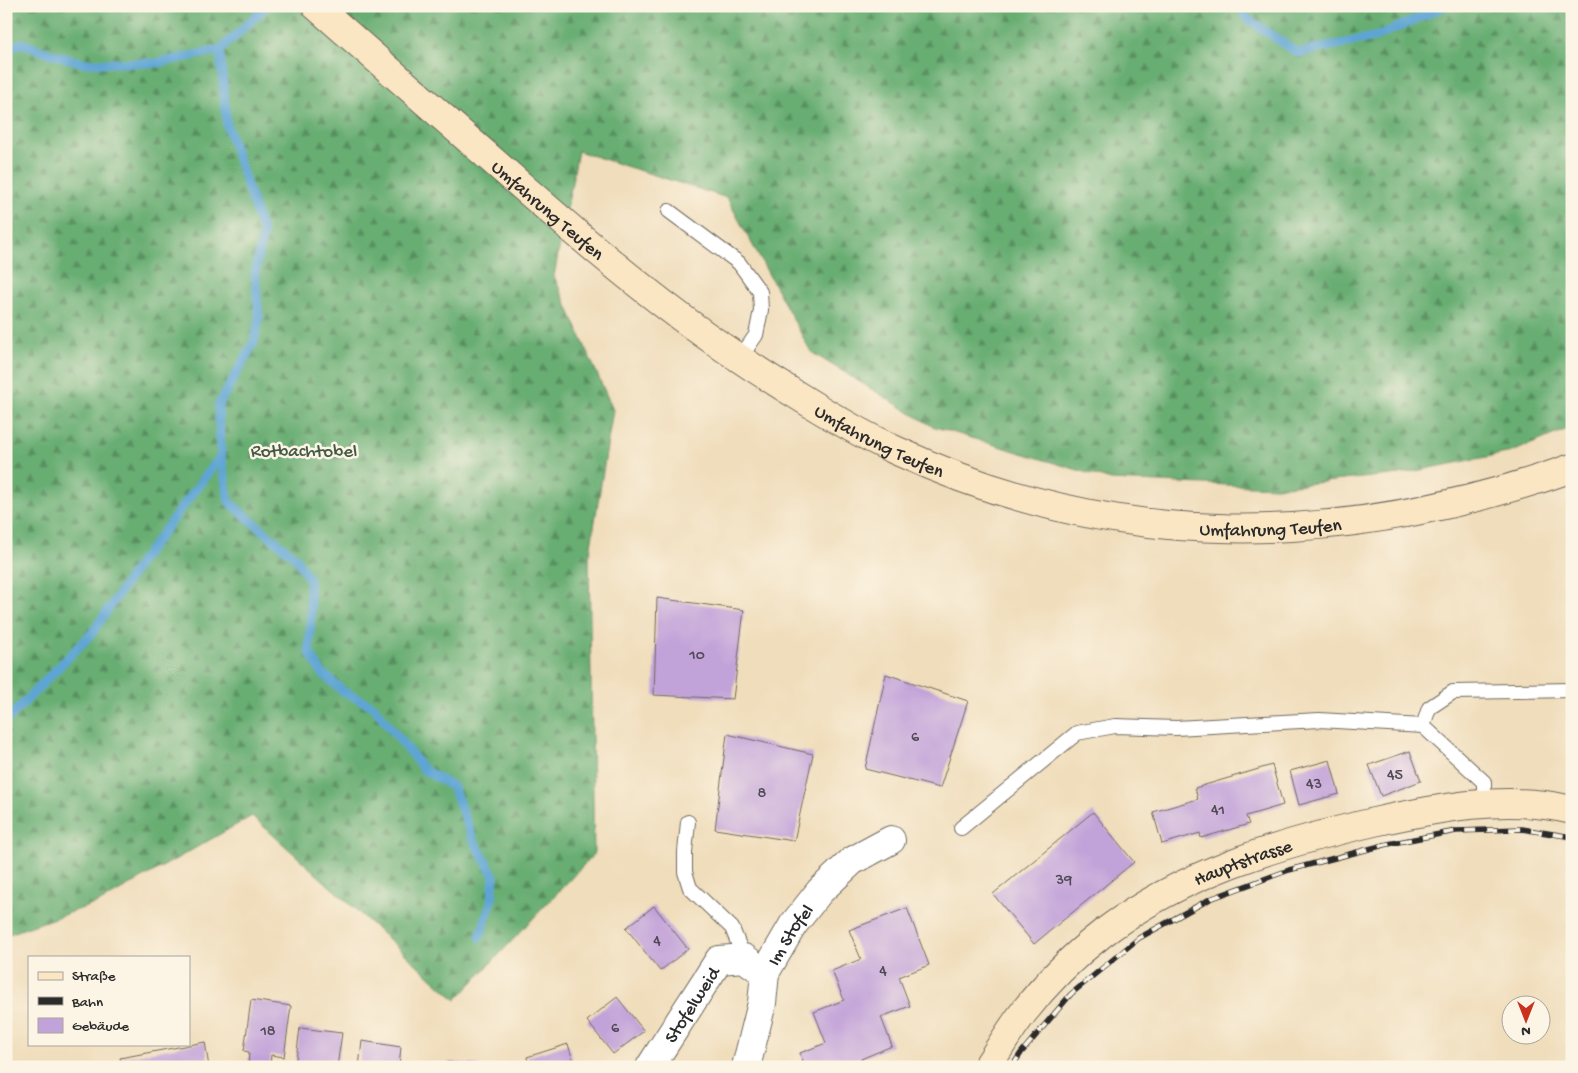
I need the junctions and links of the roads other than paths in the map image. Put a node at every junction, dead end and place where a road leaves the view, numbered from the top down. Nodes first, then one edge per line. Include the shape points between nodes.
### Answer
1 (316, 6) edge
2 (669, 211) dead end
3 (740, 358) junction
4 (1572, 468) edge
5 (1572, 690) edge
6 (1423, 726) junction
7 (1484, 804) junction
8 (1572, 810) edge
9 (688, 822) dead end
10 (961, 828) dead end
11 (892, 840) dead end
12 (755, 965) junction
13 (650, 1067) edge
14 (746, 1067) edge
15 (987, 1067) edge

1 - 3 main road, Umfahrung Teufen via 575,232 683,319
2 - 3 lane via 739,264 760,292 761,310 756,335
3 - 4 main road, Umfahrung Teufen via 830,416 893,449 958,477 1079,513 1136,522 1255,529 1322,526 1394,516 1476,498
5 - 6 lane via 1453,692 1429,708
6 - 7 lane via 1484,782
6 - 10 lane via 1319,720 1176,728 1115,726 1077,733
7 - 8 main road, Hauptstrasse via 1537,805
7 - 15 main road, Hauptstrasse via 1429,810 1320,834 1222,866 1172,889 1103,933 1072,960 1023,1013
9 - 12 lane via 685,872 690,888 732,928
11 - 12 street, Im Stofel via 852,861 820,891
12 - 13 street, Stofelweid via 719,960
12 - 14 street, Im Stofel via 762,1003

